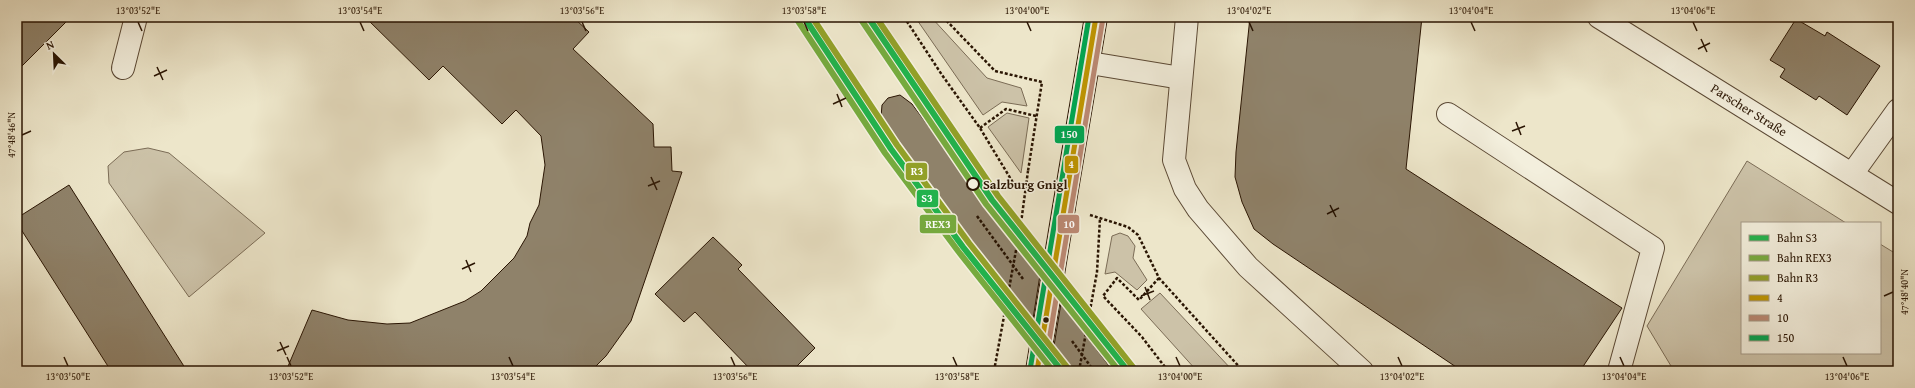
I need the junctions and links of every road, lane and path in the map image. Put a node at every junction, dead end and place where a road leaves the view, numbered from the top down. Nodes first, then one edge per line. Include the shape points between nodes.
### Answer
1 (136, 17) edge
2 (904, 17) edge
3 (943, 17) edge
4 (1096, 17) edge
5 (1187, 17) edge
6 (1599, 17) edge
7 (1090, 63) junction
8 (123, 68) dead end
9 (1181, 78) junction
10 (1898, 110) edge
11 (1448, 114) dead end
12 (1036, 116) junction
13 (980, 128) junction
14 (1852, 174) junction
15 (1015, 186) dead end
16 (1898, 203) edge
17 (1064, 207) junction
18 (1100, 218) junction
19 (1159, 278) junction
20 (994, 371) edge
21 (1037, 371) edge
22 (1079, 371) edge
23 (1168, 371) edge
24 (1243, 371) edge
25 (1362, 371) edge
26 (1619, 371) edge

1 - 8 street
2 - 13 path
3 - 12 path via 995,71 1042,82
4 - 7 main road
5 - 9 street
6 - 14 street, Parscher Straße
7 - 9 street
7 - 17 main road
9 - 25 street via 1174,160 1185,189 1198,209 1248,267
10 - 14 street
11 - 26 street via 1653,248
12 - 13 path via 1006,109
12 - 20 path, bridge via 1021,223
13 - 15 path
14 - 16 street, Parscher Straße
17 - 18 path
17 - 21 main road, bridge
18 - 19 path via 1128,227 1138,235
18 - 22 path via 1096,272
19 - 23 path via 1139,300 1117,278 1103,296 1142,337
19 - 24 path

